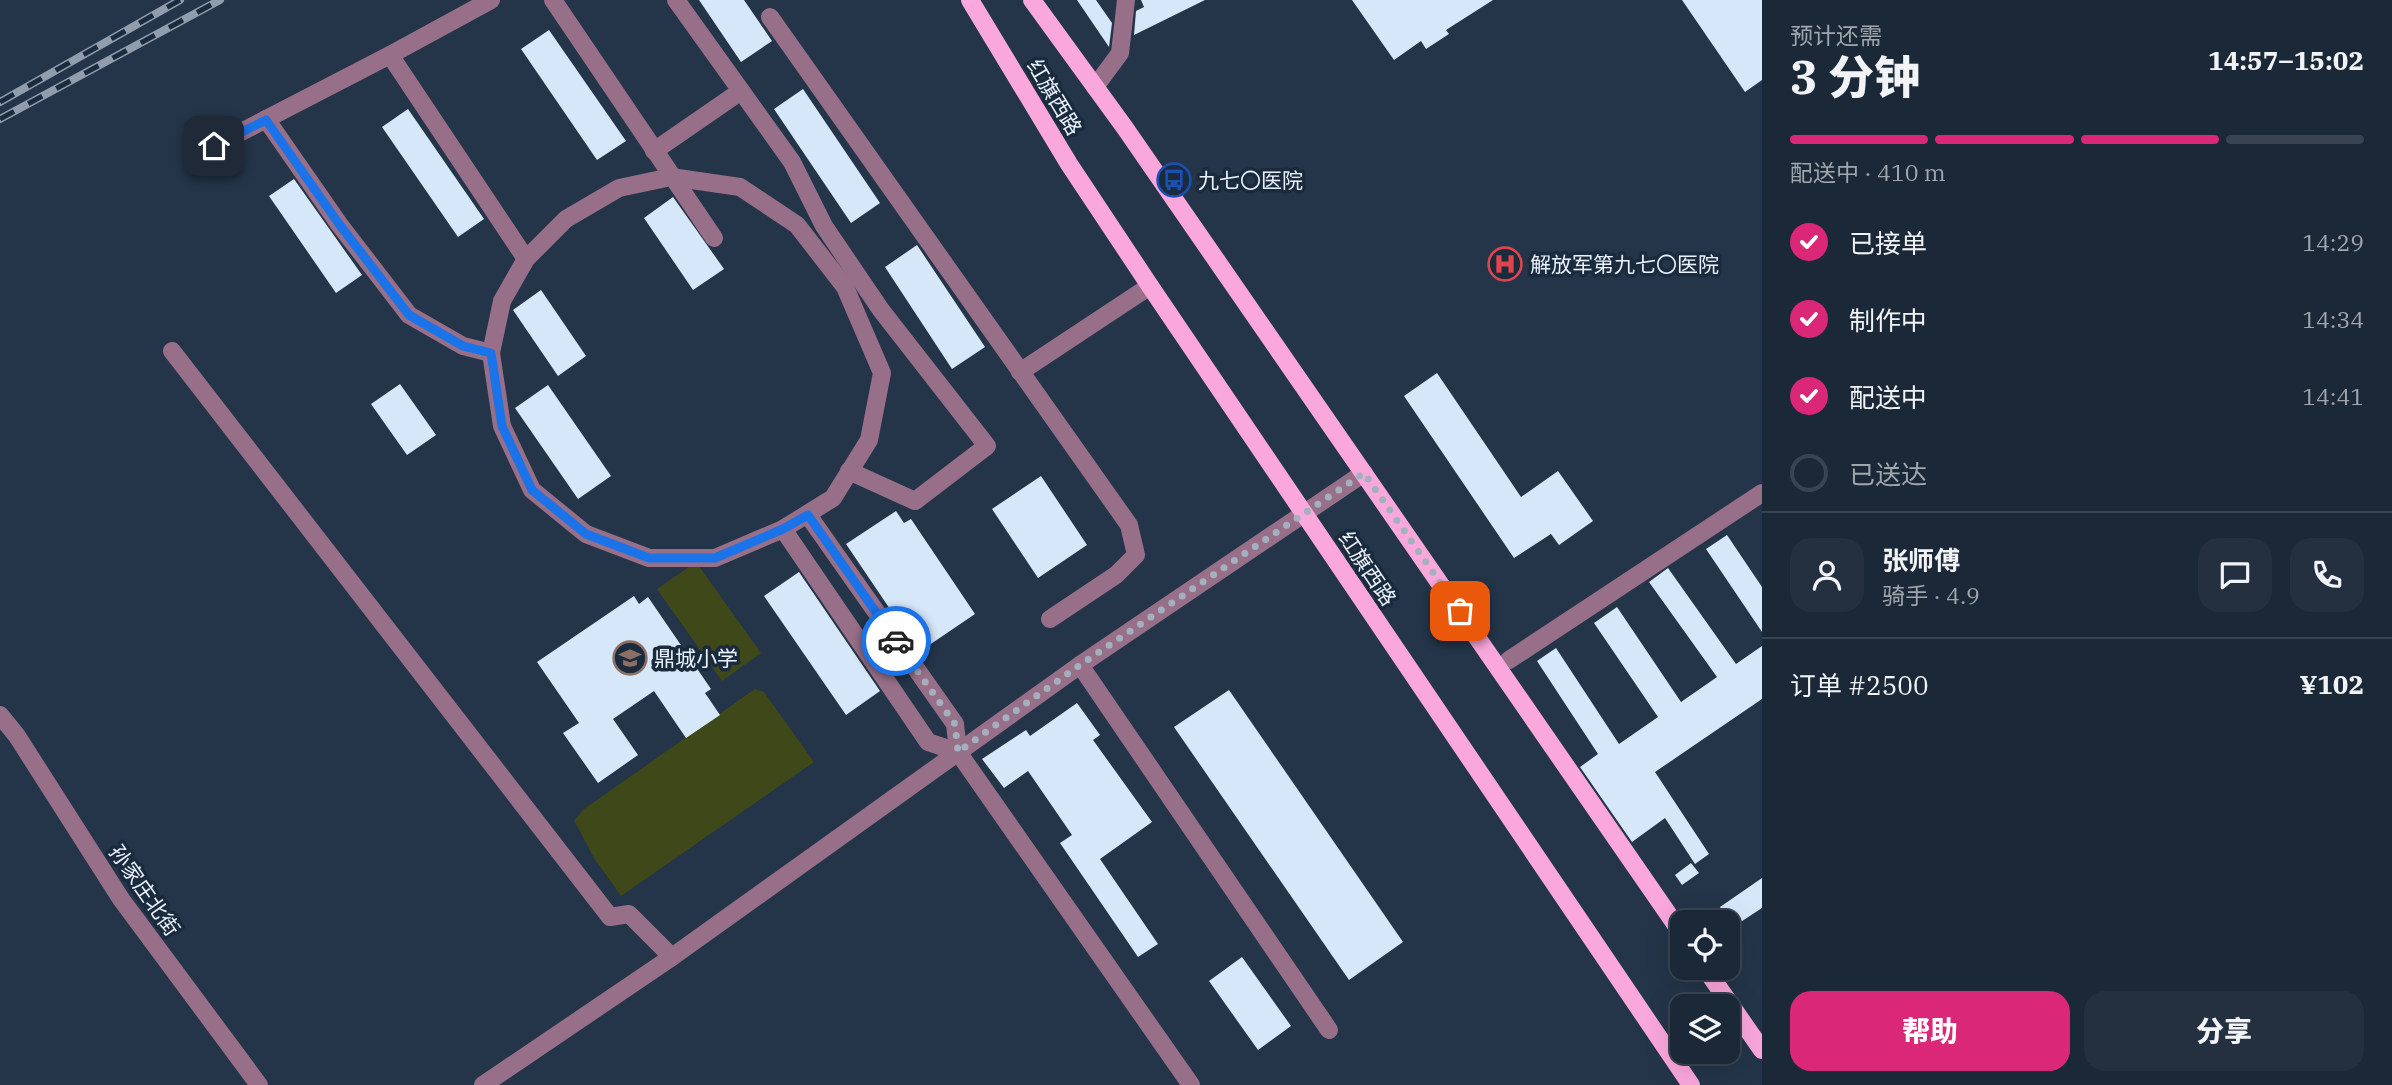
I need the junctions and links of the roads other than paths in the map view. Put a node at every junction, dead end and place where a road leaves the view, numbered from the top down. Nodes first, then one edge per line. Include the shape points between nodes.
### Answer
1 (491, 0) edge
2 (553, 0) edge
3 (676, 0) edge
4 (970, 0) edge
5 (1032, 0) edge
6 (1126, 0) edge
7 (770, 17) dead end
8 (390, 55) junction
9 (1095, 88) junction
10 (741, 91) junction
11 (266, 120) junction
12 (214, 146) dead end
13 (654, 151) junction
14 (671, 177) junction
15 (715, 238) dead end
16 (526, 259) junction
17 (851, 282) junction
18 (1150, 286) junction
19 (172, 351) dead end
20 (491, 353) junction
21 (1020, 372) junction
22 (849, 471) junction
23 (1364, 473) junction
24 (1762, 493) edge
25 (808, 515) junction
26 (1304, 515) junction
27 (783, 529) junction
28 (1049, 619) dead end
29 (1509, 660) dead end
30 (1080, 665) junction
31 (0, 715) edge
32 (958, 752) junction
33 (1670, 917) edge
34 (672, 957) junction
35 (1713, 980) edge
36 (1329, 1030) dead end
37 (1762, 1050) edge
38 (259, 1085) edge
39 (483, 1085) edge
40 (1191, 1085) edge
41 (1692, 1085) edge

1 - 8 street
2 - 13 street
3 - 10 street
4 - 18 main road, 红旗西路 via 1069,164
5 - 9 main road, 红旗西路
6 - 9 street via 1120,53
7 - 21 street
8 - 11 street
8 - 16 street
9 - 23 main road, 红旗西路
10 - 13 street
10 - 17 street via 792,162
11 - 12 street
11 - 20 street via 409,315 463,346
13 - 14 street
14 - 15 street
14 - 16 street via 619,188 566,219
14 - 17 street via 740,187 797,225
16 - 20 street via 502,301
17 - 22 street via 882,373 869,440
17 - 22 street via 881,310 987,446 915,501
18 - 21 street
18 - 26 main road, 红旗西路
19 - 34 street via 610,918 629,914
20 - 27 street via 502,426 532,490 586,534 649,558 715,558
21 - 28 street via 1129,525 1136,555 1116,575
22 - 25 street via 834,498
23 - 26 street
23 - 33 main road, 红旗西路
24 - 29 street
25 - 27 street
25 - 32 street via 955,724
26 - 30 street
26 - 41 main road, 红旗西路
27 - 32 street via 928,742
30 - 32 street
30 - 36 street
31 - 38 street, 孙家庄北街 via 121,899
32 - 34 street
32 - 40 street
34 - 39 street
35 - 37 main road

